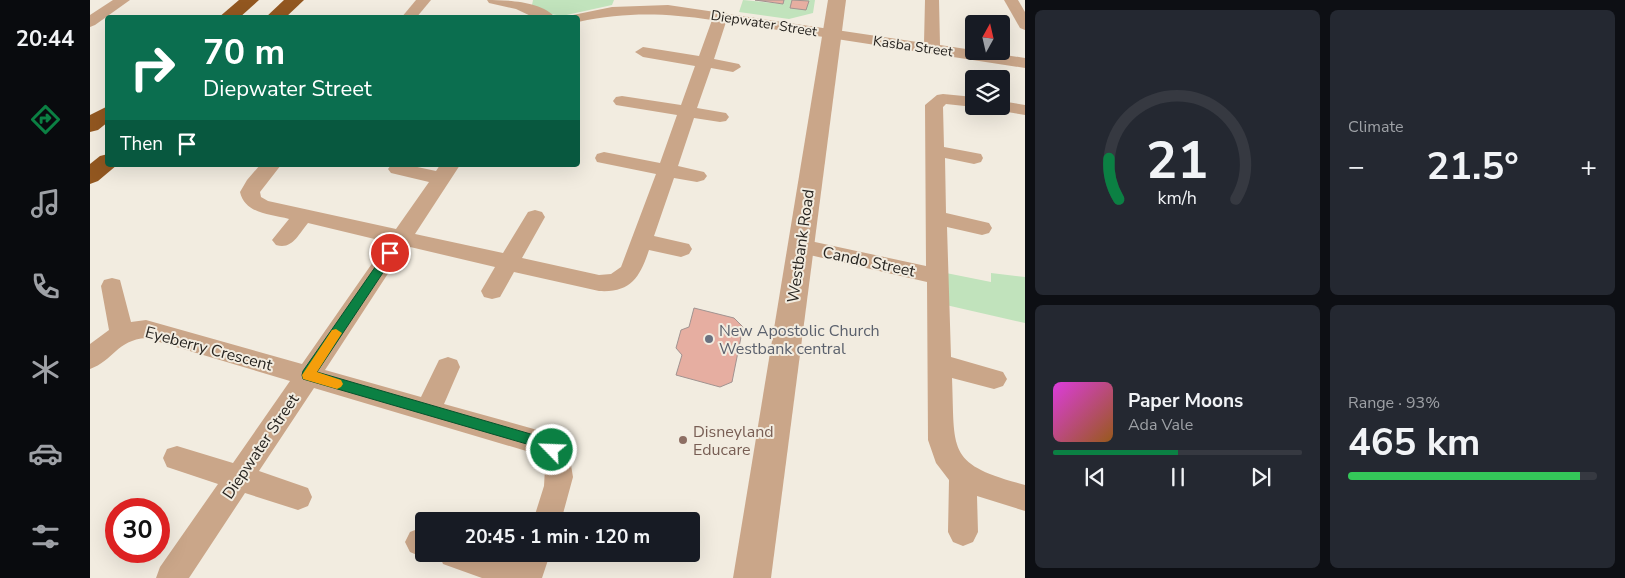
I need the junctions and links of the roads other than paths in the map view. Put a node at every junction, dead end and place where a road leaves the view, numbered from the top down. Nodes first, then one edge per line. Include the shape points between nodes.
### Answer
1 (123, 0) edge
2 (250, 0) edge
3 (295, 0) edge
4 (424, 0) edge
5 (494, 0) edge
6 (837, 0) edge
7 (932, 0) edge
8 (1011, 0) edge
9 (231, 15) edge
10 (278, 15) edge
11 (411, 15) edge
12 (542, 15) edge
13 (721, 16) junction
14 (580, 18) edge
15 (90, 22) edge
16 (1025, 25) edge
17 (831, 34) junction
18 (932, 48) junction
19 (644, 52) dead end
20 (705, 62) junction
21 (1025, 63) edge
22 (733, 67) dead end
23 (622, 101) dead end
24 (965, 101) edge
25 (1010, 108) edge
26 (1025, 110) edge
27 (687, 112) junction
28 (105, 114) edge
29 (720, 117) dead end
30 (90, 125) edge
31 (935, 151) junction
32 (604, 158) dead end
33 (974, 158) dead end
34 (105, 164) edge
35 (269, 167) edge
36 (398, 169) dead end
37 (666, 170) junction
38 (446, 172) edge
39 (90, 176) edge
40 (697, 176) dead end
41 (303, 215) junction
42 (535, 218) dead end
43 (937, 218) junction
44 (982, 228) dead end
45 (401, 238) junction
46 (283, 240) dead end
47 (642, 241) junction
48 (801, 246) junction
49 (681, 249) dead end
50 (508, 262) junction
51 (937, 276) junction
52 (112, 286) dead end
53 (492, 291) dead end
54 (121, 333) junction
55 (90, 359) edge
56 (939, 364) junction
57 (448, 367) dead end
58 (308, 375) junction
59 (994, 380) dead end
60 (428, 410) junction
61 (177, 458) dead end
62 (963, 477) junction
63 (239, 478) junction
64 (298, 497) dead end
65 (1025, 498) edge
66 (549, 512) edge
67 (963, 532) dead end
68 (478, 562) edge
69 (532, 562) edge
70 (171, 578) edge
71 (527, 578) edge
72 (752, 578) edge

1 - 15 street
2 - 9 highway
3 - 10 highway
4 - 11 street
5 - 12 street
6 - 17 street, Westbank Road
7 - 18 street
8 - 16 street
13 - 14 street, Diepwater Street via 646,8
13 - 17 street, Diepwater Street
13 - 20 street
17 - 18 street, Kasba Street
17 - 48 street, Westbank Road
18 - 21 street, Kasba Street
19 - 20 street
20 - 22 street
20 - 27 street
23 - 27 street
24 - 31 street via 944,99 935,103
25 - 26 street
27 - 29 street
27 - 37 street
28 - 30 highway
31 - 33 street
31 - 43 street
32 - 37 street
34 - 39 highway
35 - 41 street via 251,188 252,200 262,206
36 - 38 street
37 - 40 street
37 - 47 street
38 - 45 street, Diepwater Street
41 - 45 street
41 - 46 street
42 - 50 street
43 - 44 street
43 - 51 street
45 - 50 street
45 - 58 street, Diepwater Street
47 - 49 street
47 - 50 street via 631,271 611,284
48 - 51 street, Cando Street
48 - 72 street, Westbank Road
50 - 53 street
51 - 56 street
52 - 54 street
54 - 55 street, Eyeberry Crescent
54 - 58 street, Eyeberry Crescent via 146,329
56 - 59 street
56 - 62 street via 942,446 949,461
57 - 60 street
58 - 60 street, Eyeberry Crescent
58 - 63 street, Diepwater Street
60 - 66 street, Eyeberry Crescent via 541,442 552,450 560,474
61 - 63 street
62 - 65 street
62 - 67 street
63 - 64 street
63 - 70 street, Diepwater Street
68 - 71 street
69 - 71 street

